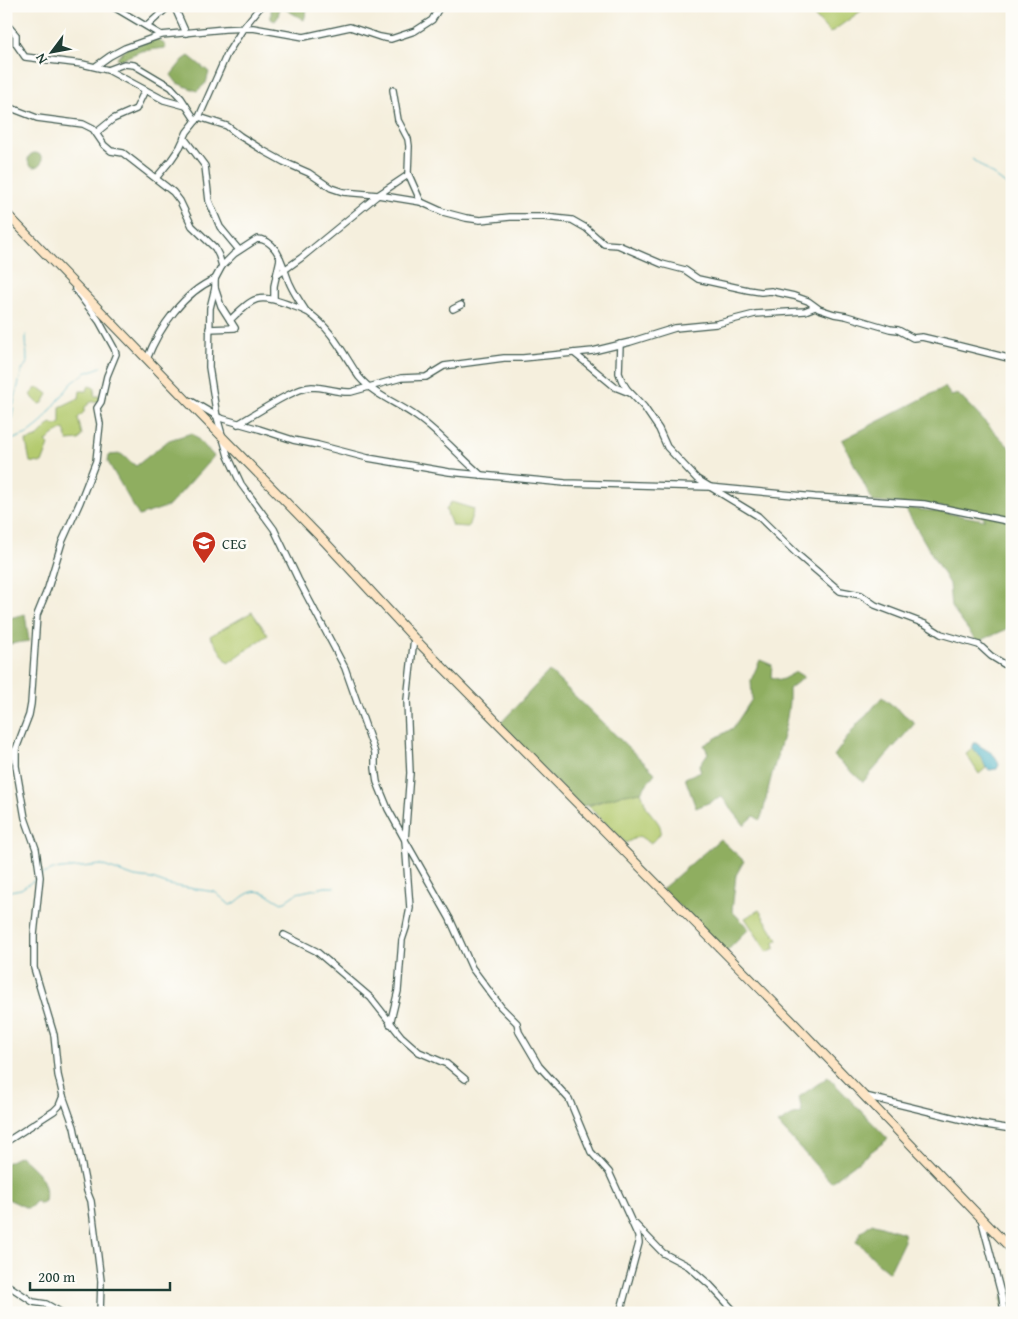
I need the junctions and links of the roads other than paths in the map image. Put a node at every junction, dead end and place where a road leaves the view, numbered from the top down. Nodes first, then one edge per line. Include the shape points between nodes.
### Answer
1 (112, 6) edge
2 (169, 6) edge
3 (174, 6) edge
4 (261, 6) edge
5 (439, 8) dead end
6 (6, 26) edge
7 (148, 26) junction
8 (244, 27) junction
9 (186, 33) junction
10 (161, 35) junction
11 (96, 66) junction
12 (108, 70) junction
13 (145, 90) junction
14 (393, 90) dead end
15 (6, 106) edge
16 (186, 106) junction
17 (197, 119) junction
18 (97, 132) junction
19 (184, 138) junction
20 (408, 176) junction
21 (156, 178) junction
22 (378, 195) junction
23 (421, 202) junction
24 (6, 213) edge
25 (239, 250) junction
26 (281, 260) junction
27 (293, 264) junction
28 (222, 266) junction
29 (284, 270) junction
30 (276, 276) junction
31 (67, 277) junction
32 (215, 279) junction
33 (215, 288) junction
34 (274, 299) junction
35 (461, 305) dead end
36 (815, 307) junction
37 (453, 310) dead end
38 (308, 312) junction
39 (230, 320) junction
40 (209, 329) junction
41 (620, 344) junction
42 (574, 353) junction
43 (148, 359) junction
44 (1012, 359) edge
45 (370, 388) junction
46 (632, 394) junction
47 (182, 395) junction
48 (217, 417) junction
49 (238, 424) junction
50 (222, 437) junction
51 (482, 476) junction
52 (709, 487) junction
53 (1012, 522) edge
54 (414, 638) junction
55 (1012, 669) edge
56 (16, 749) junction
57 (6, 768) edge
58 (405, 840) junction
59 (284, 936) dead end
60 (390, 1024) junction
61 (464, 1079) dead end
62 (63, 1096) junction
63 (862, 1096) junction
64 (1012, 1129) edge
65 (6, 1142) edge
66 (981, 1218) junction
67 (631, 1221) junction
68 (1012, 1250) edge
69 (6, 1284) edge
70 (100, 1300) junction
71 (62, 1313) edge
72 (95, 1313) edge
73 (100, 1313) edge
74 (620, 1313) edge
75 (736, 1313) edge
76 (1004, 1313) edge

1 - 7 street
2 - 7 street
3 - 9 street
4 - 8 street
5 - 8 street via 432,20 415,31 391,39 350,27 304,37
6 - 11 street via 16,34 16,44 25,57
7 - 10 street
8 - 9 street
8 - 17 street via 227,54
9 - 10 street
10 - 11 street via 130,45
11 - 12 street
12 - 13 street
12 - 16 street via 124,64 134,65 171,87
13 - 16 street
13 - 18 street via 136,109 113,119
14 - 20 street via 396,116 408,139
15 - 18 street via 37,118 86,125
16 - 17 street
17 - 19 street
17 - 22 street via 224,125 331,188
18 - 21 street via 111,151 123,153
19 - 21 street
19 - 25 street via 205,166 209,202 220,227
20 - 22 street
20 - 23 street
21 - 28 street via 173,192 192,226 215,248
22 - 23 street
22 - 27 street
23 - 36 street via 443,212 480,220 529,217 572,220 604,244 618,245 685,270 698,279 748,290 771,291 808,301
24 - 31 main road
25 - 26 street via 261,239 270,244
25 - 28 street
26 - 27 street
26 - 29 street
26 - 30 street
27 - 29 street
28 - 32 street
29 - 30 street
29 - 38 street
30 - 34 street
31 - 43 main road
31 - 56 street via 99,321 116,358 97,408 100,424 96,461 62,542 37,616 31,704
32 - 33 street
32 - 43 street via 197,289 173,315
33 - 39 street
33 - 40 street
34 - 38 street
34 - 39 street via 255,300
35 - 37 street
36 - 41 street via 675,328
36 - 44 street via 898,330 913,338 956,344
38 - 45 street via 325,327
39 - 40 street via 235,328
40 - 48 street
41 - 42 street
41 - 46 street via 619,374
42 - 45 street via 444,366 426,377 401,378
42 - 46 street via 615,387
43 - 47 main road
45 - 49 street via 343,393 309,388 294,392
45 - 51 street via 416,416
46 - 52 street via 659,429 667,447
47 - 48 street
47 - 50 main road
48 - 49 street
48 - 50 street
49 - 51 street via 368,458
50 - 54 main road
50 - 58 street via 241,484 274,529 345,668 375,753 378,782
51 - 52 street via 575,484
52 - 53 street via 924,504
52 - 55 street via 758,516 840,590 861,595 875,606 925,624 941,634 979,645
54 - 58 street via 407,700 410,782
54 - 63 main road
56 - 57 street
56 - 62 street via 25,818 36,849 40,877 34,968 54,1036
58 - 60 street via 410,908
58 - 67 street via 450,919 472,968 517,1023 539,1066 569,1099 591,1152 608,1172
59 - 60 street via 324,958 371,998
60 - 61 street via 419,1052 447,1064
62 - 65 street via 54,1111
62 - 70 street via 74,1127 91,1201 102,1282
63 - 64 street
63 - 66 main road
66 - 68 main road
66 - 76 street
67 - 74 street via 639,1243
67 - 75 street via 663,1252 688,1266 710,1285
69 - 71 street via 33,1302
70 - 72 street
70 - 73 street

